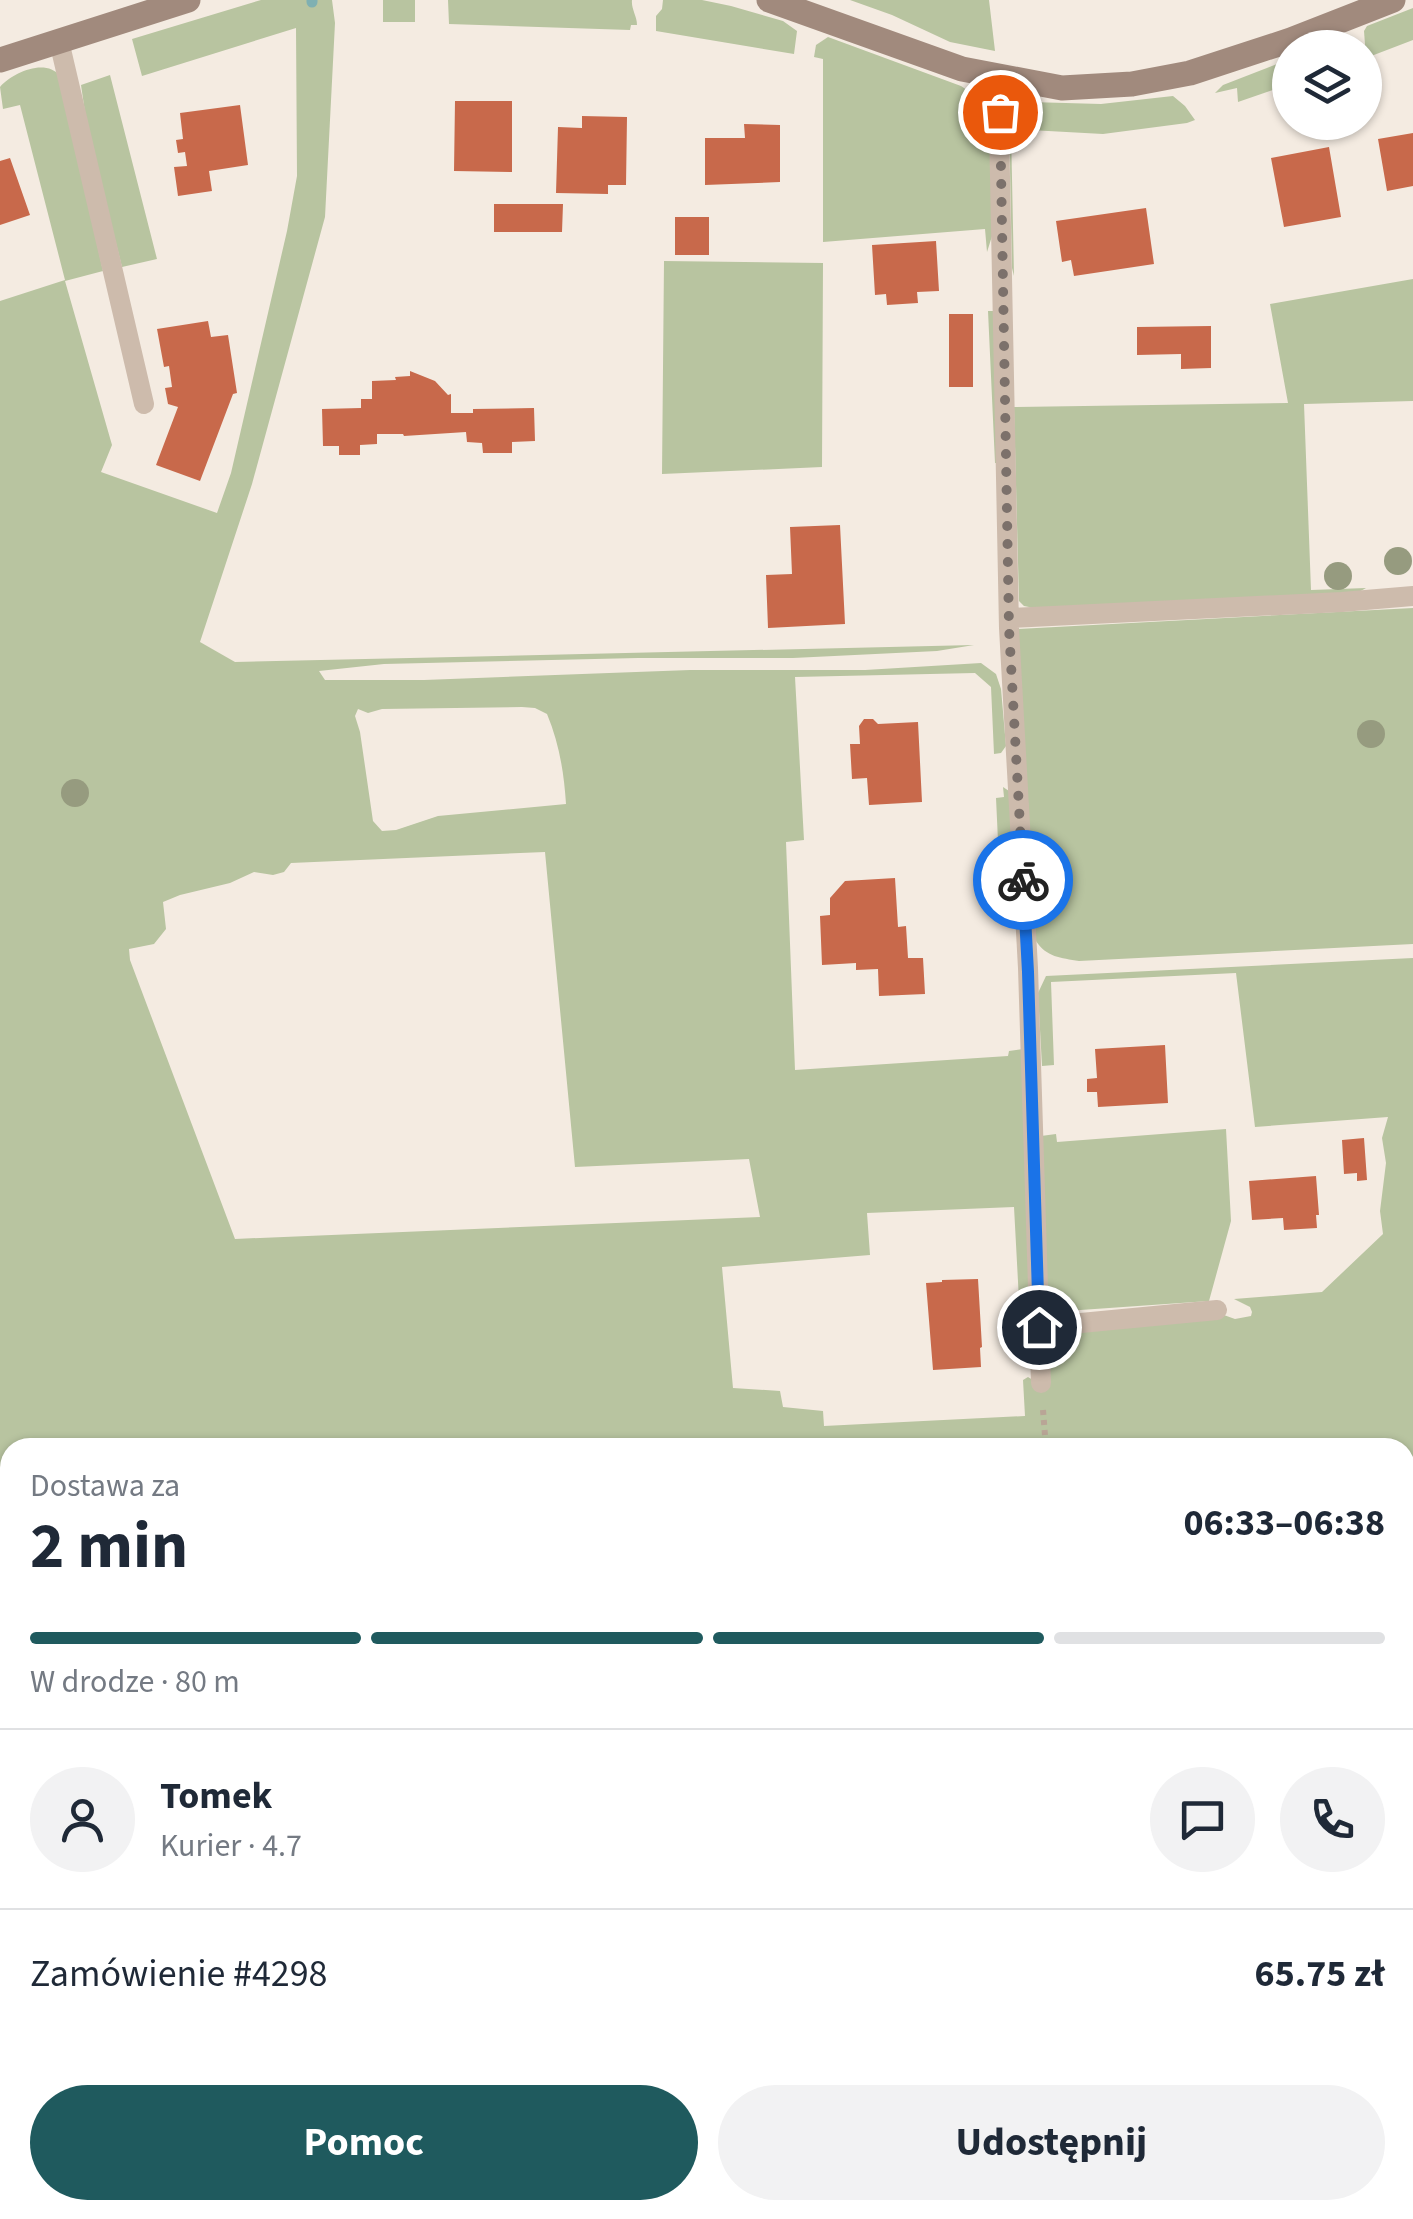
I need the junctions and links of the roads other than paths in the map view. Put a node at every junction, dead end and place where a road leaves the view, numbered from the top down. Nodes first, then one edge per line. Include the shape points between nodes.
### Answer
1 (770, 0) edge
2 (1393, 0) edge
3 (180, 1) edge
4 (59, 41) junction
5 (0, 60) edge
6 (998, 77) junction
7 (144, 404) dead end
8 (1413, 596) edge
9 (1009, 618) junction
10 (1217, 1310) dead end
11 (1039, 1327) junction
12 (1041, 1383) road end

1 - 6 street
2 - 6 street via 1190,73 1062,88
3 - 4 street
4 - 5 street
4 - 7 lane
6 - 9 lane
8 - 9 lane
9 - 11 lane
10 - 11 lane
11 - 12 lane

